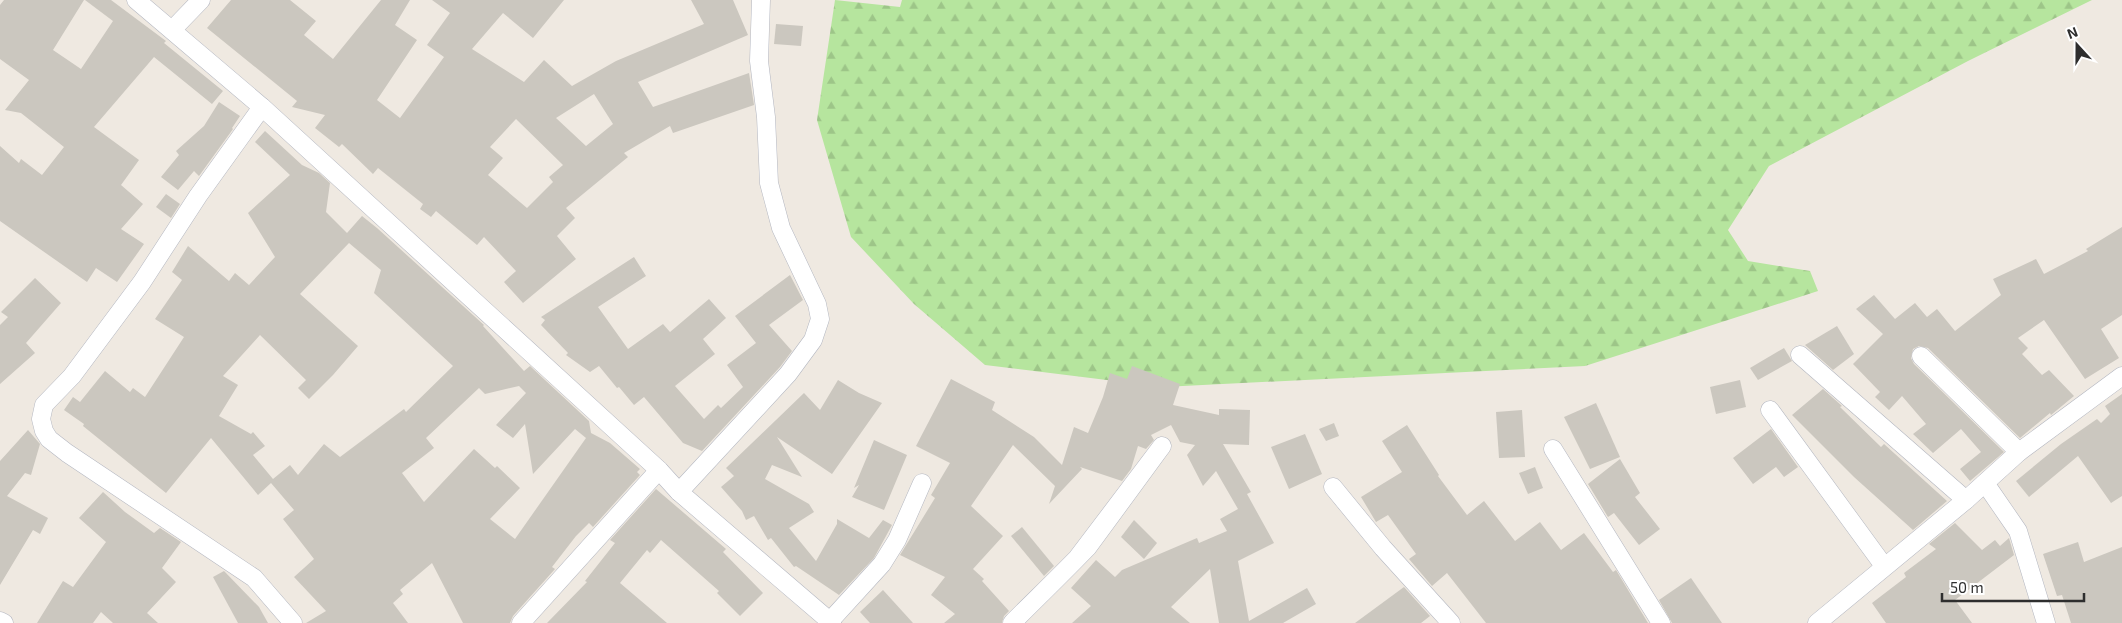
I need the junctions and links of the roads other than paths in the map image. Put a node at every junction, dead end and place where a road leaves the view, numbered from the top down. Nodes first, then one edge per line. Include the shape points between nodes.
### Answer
1 (136, 0) edge
2 (201, 0) edge
3 (761, 0) edge
4 (172, 29) junction
5 (262, 107) junction
6 (1800, 355) dead end
7 (1921, 356) dead end
8 (2122, 376) edge
9 (1770, 410) dead end
10 (1553, 449) dead end
11 (2019, 452) junction
12 (659, 470) junction
13 (922, 483) dead end
14 (1985, 483) junction
15 (1333, 487) dead end
16 (679, 492) junction
17 (1966, 500) junction
18 (1078, 558) junction
19 (1884, 566) junction
20 (0, 621) edge
21 (831, 622) edge
22 (4, 623) edge
23 (293, 623) edge
24 (521, 623) edge
25 (1012, 623) edge
26 (1451, 623) edge
27 (1661, 623) edge
28 (1817, 623) edge
29 (2046, 623) edge

1 - 4 street
2 - 4 street
3 - 16 street via 759,61 769,183 781,228 817,304 820,319 813,340 788,374
4 - 5 street
5 - 12 street
5 - 23 street via 130,298 72,376 44,405 41,420 49,439 61,448 254,578
6 - 17 street
7 - 11 street
8 - 11 street
9 - 19 street
10 - 27 street
11 - 14 street
12 - 16 street
12 - 24 street
13 - 21 street via 897,540 882,564
14 - 17 street
14 - 29 street via 2018,531
15 - 26 street
16 - 21 street
17 - 19 street
18 - 18 street via 1088,547 1162,446 1102,526
18 - 25 street
19 - 28 street
20 - 22 street

